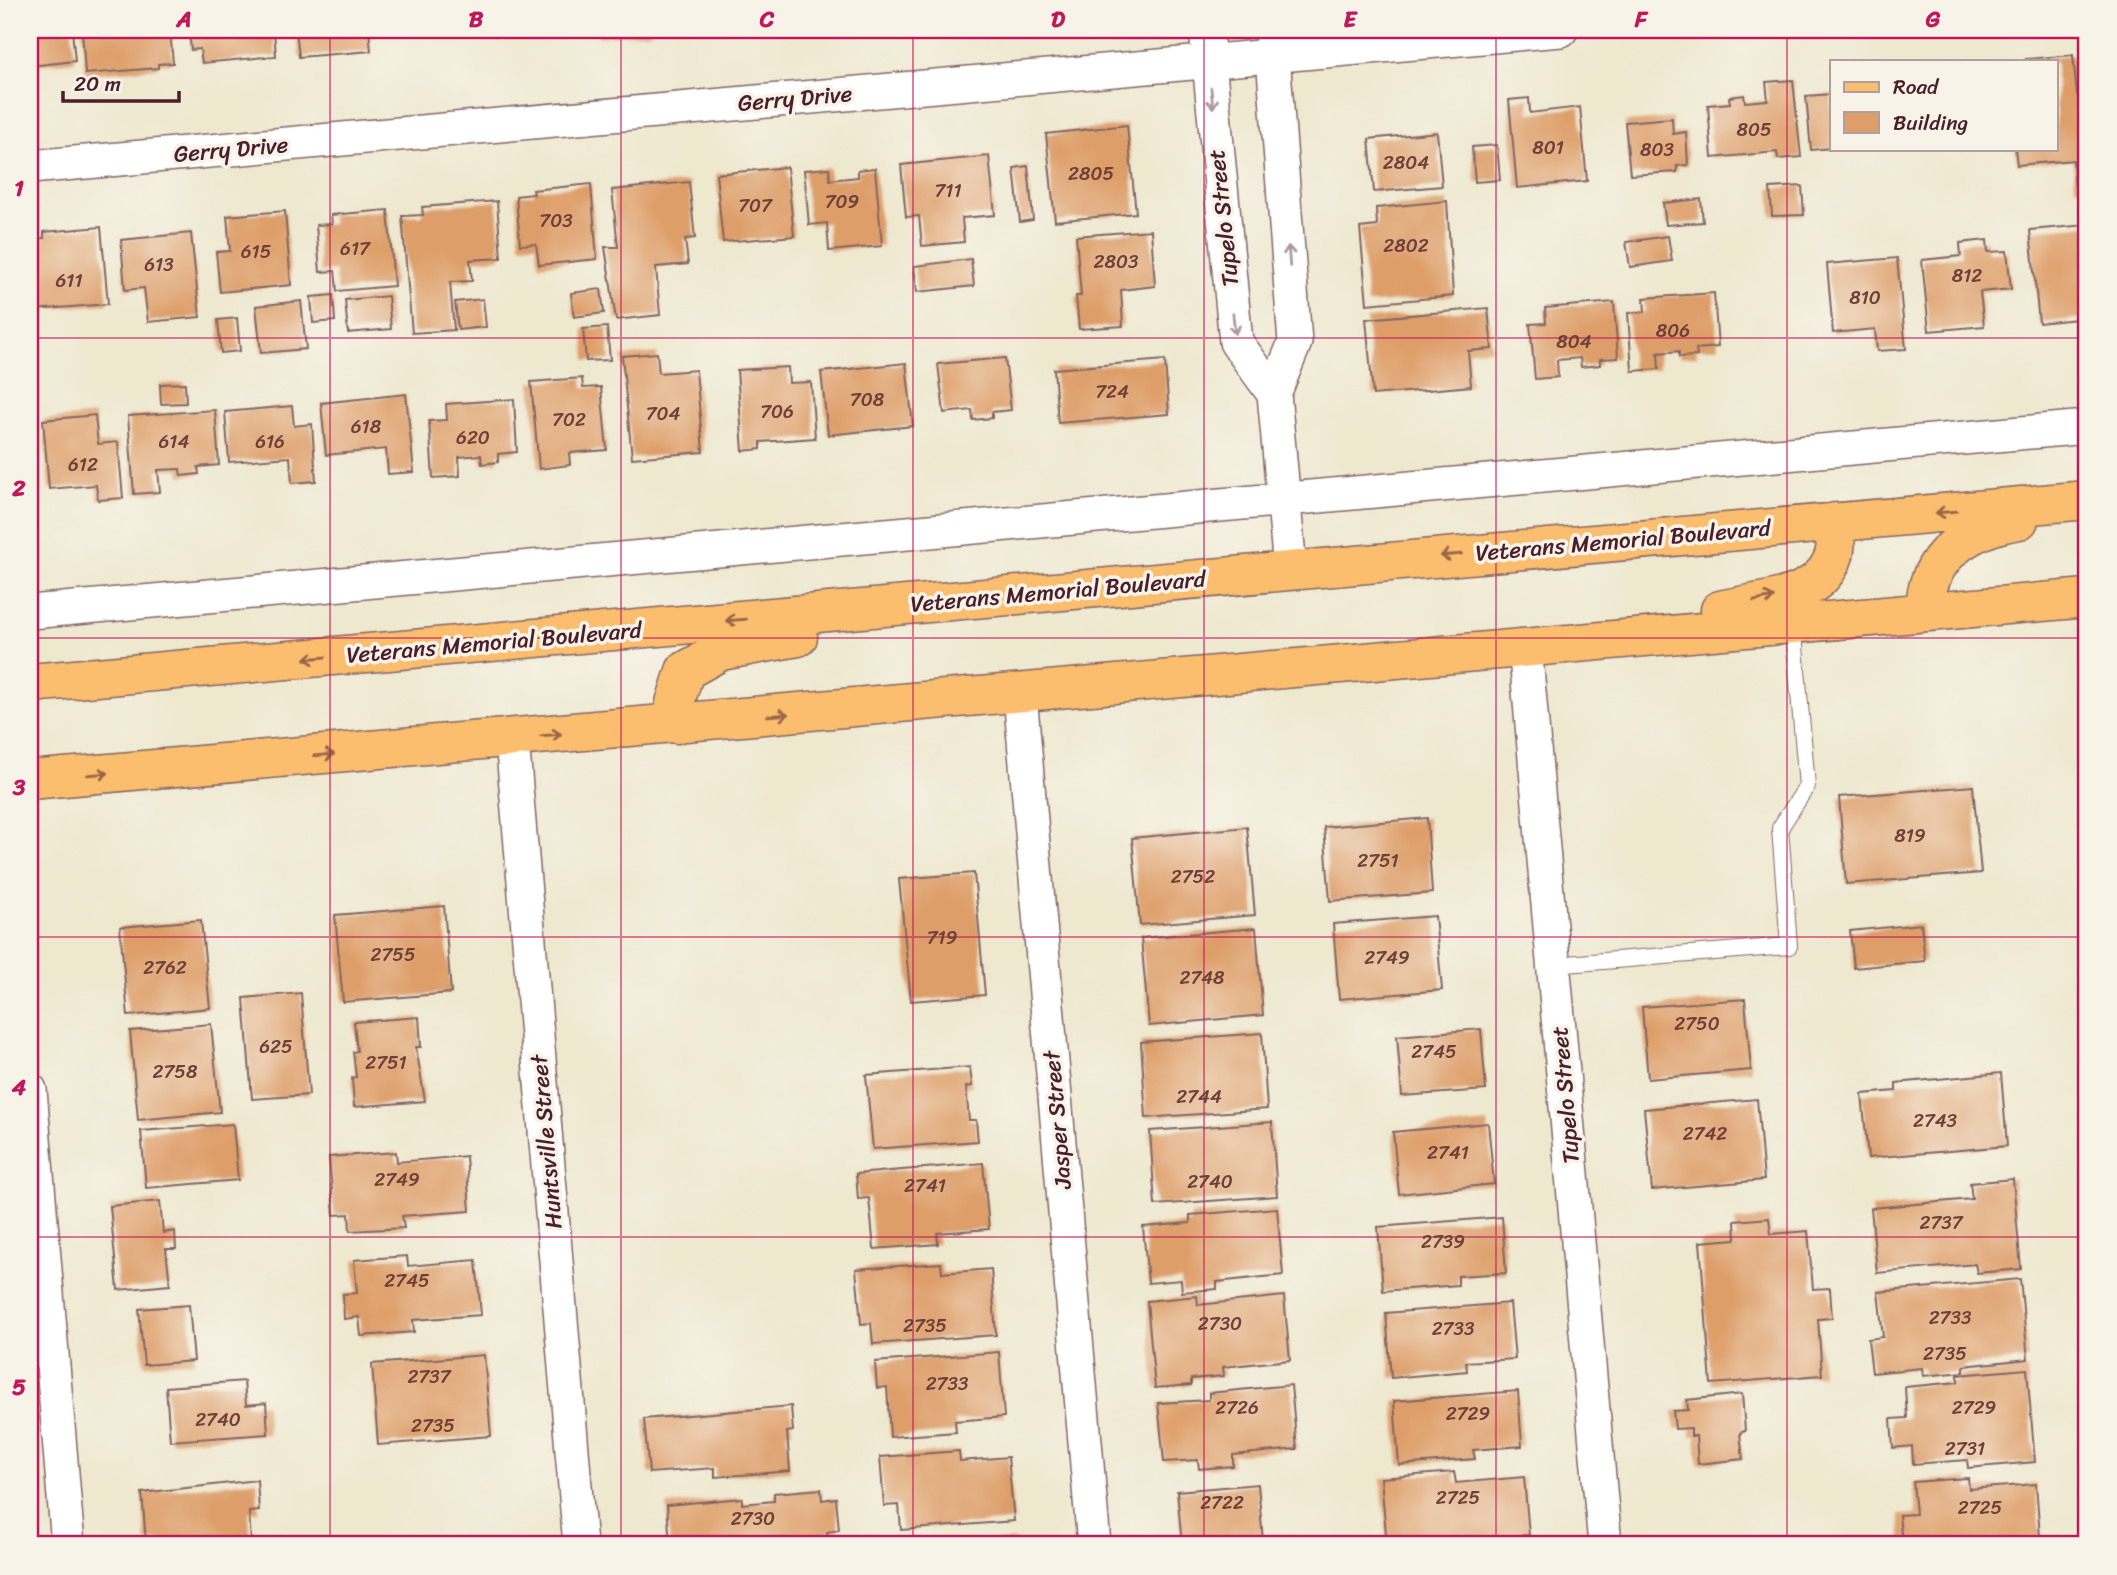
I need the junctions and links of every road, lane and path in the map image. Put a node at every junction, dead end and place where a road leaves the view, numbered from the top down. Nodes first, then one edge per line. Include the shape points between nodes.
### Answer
1 (1561, 30) edge
2 (1272, 42) edge
3 (1207, 45) edge
4 (30, 167) edge
5 (1273, 394) junction
6 (2087, 427) edge
7 (1284, 499) junction
8 (2087, 500) edge
9 (2087, 510) edge
10 (1835, 522) junction
11 (1290, 569) junction
12 (1041, 593) junction
13 (2087, 598) edge
14 (30, 612) edge
15 (1925, 612) junction
16 (1793, 623) junction
17 (1603, 639) junction
18 (1525, 646) junction
19 (30, 683) edge
20 (1020, 694) junction
21 (677, 724) junction
22 (512, 739) junction
23 (30, 780) edge
24 (1554, 965) junction
25 (30, 1090) edge
26 (68, 1545) edge
27 (579, 1545) edge
28 (1094, 1545) edge
29 (1605, 1545) edge

1 - 2 street, Gerry Drive
2 - 3 street, Gerry Drive
5 -> 2 street, Tupelo Street via 1295,342
3 - 4 street, Gerry Drive
3 -> 5 street, Tupelo Street via 1236,342
5 - 7 street, Tupelo Street
6 - 7 street
7 - 11 street, Tupelo Street
7 - 14 street
8 -> 10 main road, Veterans Memorial Boulevard
9 - 15 main road via 2010,522 1954,543 1941,558
10 -> 11 main road, Veterans Memorial Boulevard
17 -> 10 main road via 1802,592 1823,576 1834,555
11 - 12 main road, Veterans Memorial Boulevard
12 -> 19 main road, Veterans Memorial Boulevard
12 - 21 main road via 721,651 685,671 675,704
13 - 15 main road
15 - 16 main road
16 - 17 main road
16 - 24 lane via 1807,786 1780,828 1790,946
17 - 18 main road
18 - 20 main road
18 - 24 street, Tupelo Street
21 -> 20 main road
20 - 28 street, Jasper Street
22 -> 21 main road
23 -> 22 main road
22 - 27 street, Huntsville Street
24 - 29 street, Tupelo Street
25 - 26 street

